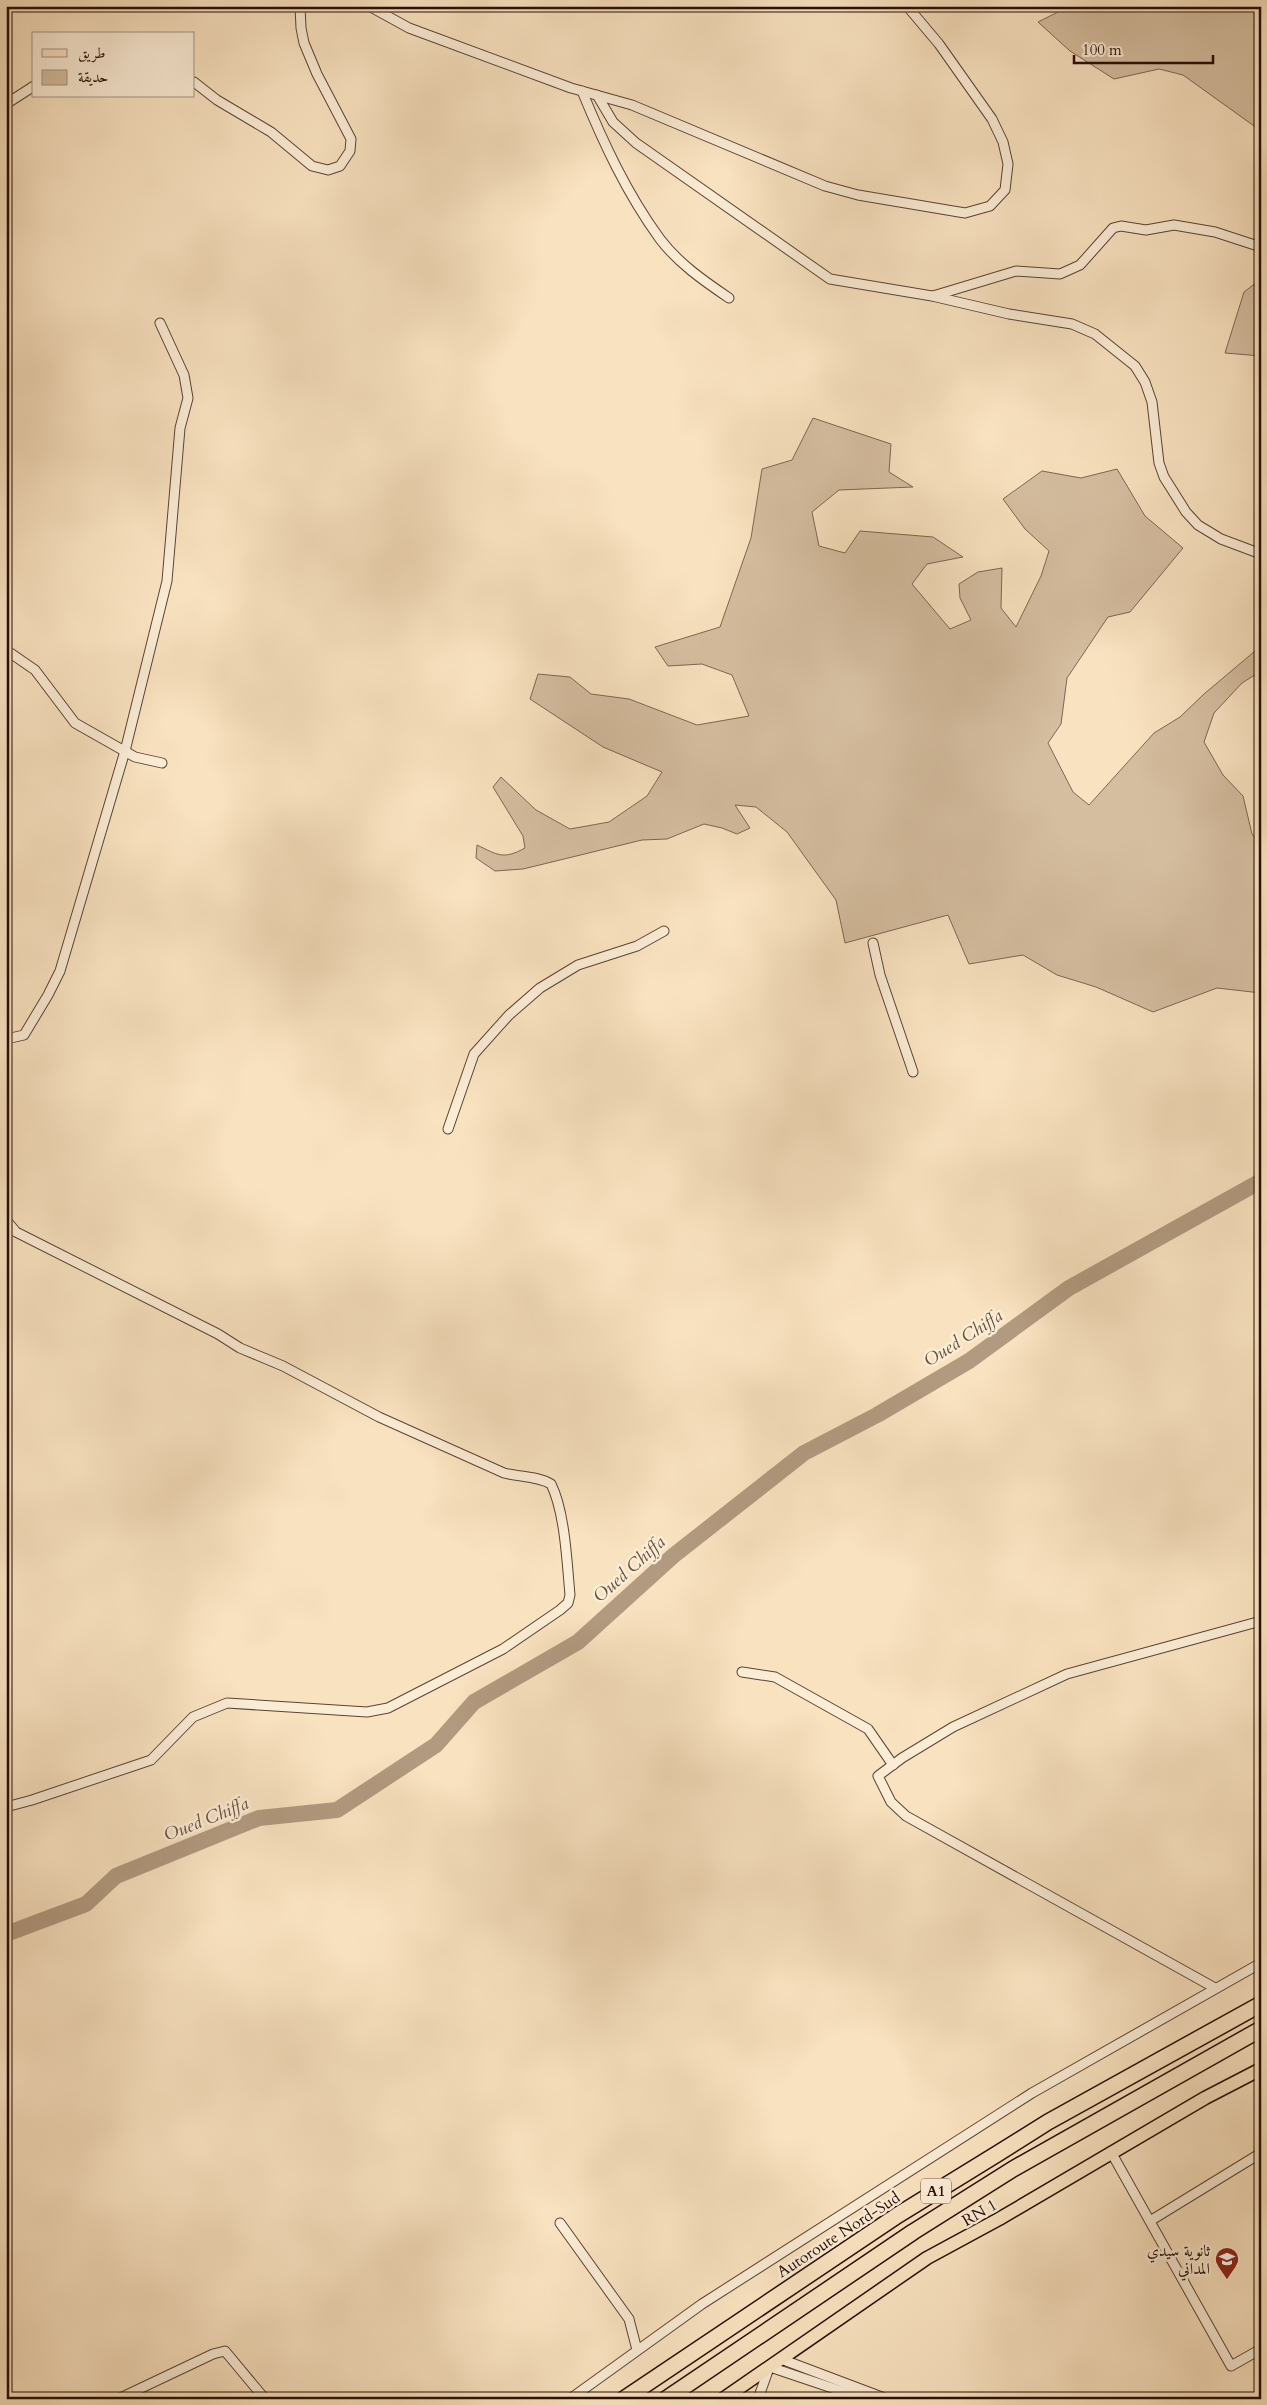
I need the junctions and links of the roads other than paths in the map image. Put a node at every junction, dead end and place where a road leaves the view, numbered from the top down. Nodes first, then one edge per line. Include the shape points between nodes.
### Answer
1 (300, 6) edge
2 (369, 6) edge
3 (907, 6) edge
4 (195, 83) edge
5 (32, 87) edge
6 (582, 91) junction
7 (597, 95) junction
8 (6, 104) edge
9 (1261, 247) edge
10 (932, 296) junction
11 (729, 298) dead end
12 (160, 323) dead end
13 (1261, 554) edge
14 (6, 650) edge
15 (126, 752) junction
16 (162, 763) dead end
17 (664, 931) dead end
18 (873, 943) dead end
19 (6, 1039) edge
20 (914, 1072) dead end
21 (448, 1129) dead end
22 (6, 1220) edge
23 (1261, 1621) edge
24 (742, 1672) dead end
25 (893, 1764) junction
26 (6, 1807) edge
27 (1261, 1963) edge
28 (1215, 1988) junction
29 (1261, 2004) edge
30 (1261, 2028) edge
31 (1261, 2069) edge
32 (1111, 2152) junction
33 (1261, 2154) edge
34 (1150, 2221) junction
35 (560, 2223) dead end
36 (1261, 2349) edge
37 (637, 2350) junction
38 (781, 2359) junction
39 (769, 2367) junction
40 (118, 2399) edge
41 (265, 2399) edge
42 (570, 2399) edge
43 (624, 2399) edge
44 (666, 2399) edge
45 (723, 2399) edge
46 (758, 2399) edge
47 (865, 2399) edge
48 (887, 2399) edge

1 - 4 street via 304,43 351,138 350,151 340,166 328,170 312,166 271,132
2 - 6 street via 409,28
3 - 7 street via 939,44 992,119 1003,142 1008,164 1006,190 990,206 965,213 946,212 905,202 858,196 641,109
5 - 8 street
6 - 7 street
6 - 11 street via 618,172 660,240 698,276
7 - 10 street via 613,122 636,144 830,278
9 - 10 street via 1215,232 1174,225 1146,230 1121,226 1113,228 1080,265 1060,274 1016,270
10 - 13 street via 1008,314 1072,324 1095,334 1135,366 1146,382 1152,402 1159,463 1186,512 1221,539
12 - 15 street via 184,375 188,398 180,428 167,581
14 - 15 street via 34,670 75,723
15 - 16 street
15 - 19 street via 60,971 24,1036
17 - 21 street via 620,953 578,965 540,988 509,1015 474,1054
18 - 20 street via 880,975
22 - 26 street via 16,1232 378,1417 504,1473 538,1478 552,1484 563,1533 570,1595 568,1603 560,1610 503,1649 388,1708 367,1712 227,1703 193,1717 151,1760
23 - 25 street via 1066,1674 953,1727
24 - 25 street via 775,1677 868,1729
25 - 28 street via 878,1776 891,1802 906,1816
27 - 28 street
28 - 37 street via 1032,2093 702,2304
29 - 43 highway, Autoroute Nord-Sud / A1 via 1048,2122 947,2184
30 - 44 highway, A1 via 1013,2169 913,2232
31 - 32 main road, RN 1
32 - 34 street
32 - 38 main road, RN 1 via 1000,2219 927,2258
33 - 34 street
34 - 36 street via 1231,2366
35 - 37 street via 629,2319
37 - 42 street
38 - 39 main road, RN 1
38 - 48 street
39 - 45 main road, RN 1
39 - 46 street
39 - 47 street
40 - 41 street via 225,2351

